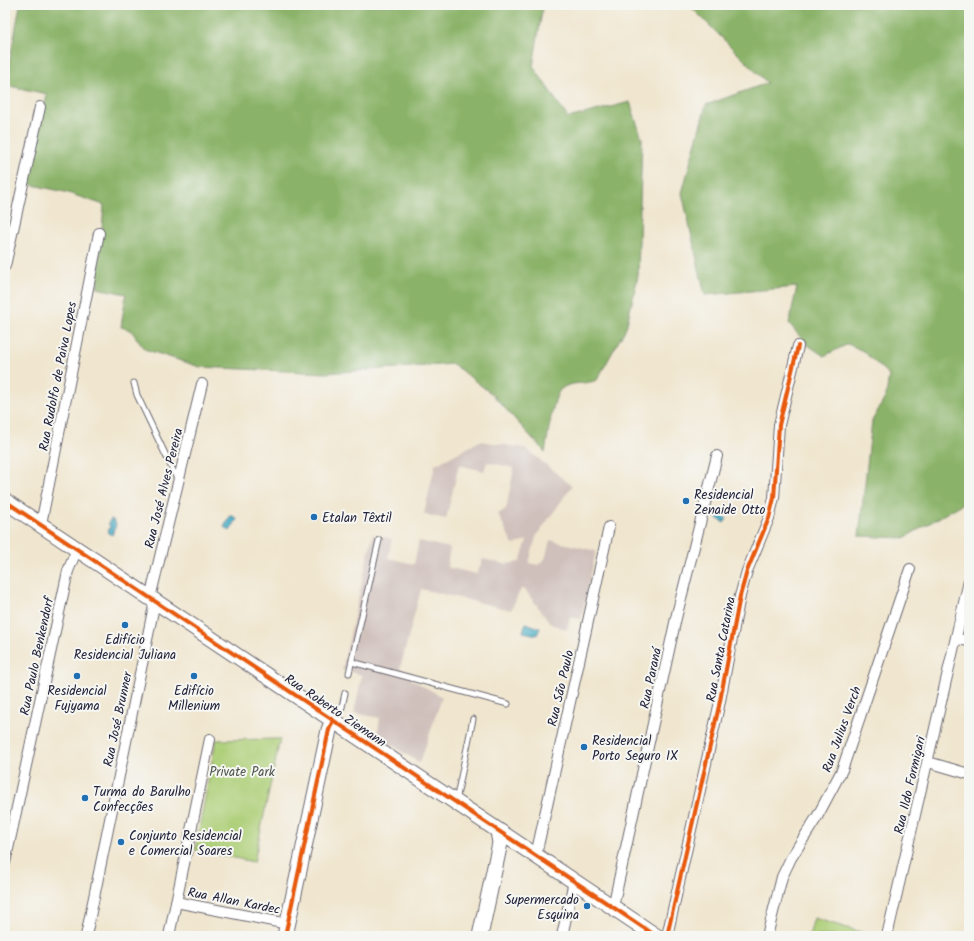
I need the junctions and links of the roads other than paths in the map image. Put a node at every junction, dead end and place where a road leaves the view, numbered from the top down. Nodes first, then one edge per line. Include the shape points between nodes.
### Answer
1 (40, 106) dead end
2 (99, 233) dead end
3 (5, 266) edge
4 (798, 346) dead end
5 (134, 382) dead end
6 (202, 384) dead end
7 (717, 456) dead end
8 (178, 482) junction
9 (5, 501) edge
10 (41, 524) junction
11 (609, 527) dead end
12 (379, 540) dead end
13 (77, 549) junction
14 (910, 569) dead end
15 (969, 581) edge
16 (153, 600) junction
17 (957, 639) junction
18 (969, 641) edge
19 (352, 662) junction
20 (349, 673) dead end
21 (345, 693) dead end
22 (508, 704) dead end
23 (473, 719) dead end
24 (333, 720) junction
25 (210, 739) dead end
26 (928, 762) junction
27 (969, 774) edge
28 (456, 802) junction
29 (498, 831) junction
30 (536, 855) junction
31 (5, 863) edge
32 (574, 882) junction
33 (176, 902) junction
34 (613, 907) junction
35 (286, 930) edge
36 (86, 936) edge
37 (169, 936) edge
38 (480, 936) edge
39 (562, 936) edge
40 (656, 936) edge
41 (667, 936) edge
42 (767, 936) edge
43 (886, 936) edge

1 - 3 street
2 - 10 street, Rua Rudolfo de Paiva Lopes
4 - 41 street, Rua Santa Catarina via 779,425 774,498 740,596 719,706
5 - 8 lane via 137,395
6 - 8 street, Rua José Alves Pereira
7 - 34 street, Rua Paraná via 676,618
8 - 16 street, Rua José Alves Pereira
9 - 10 main road, Rua Roberto Ziemann
10 - 13 main road, Rua Roberto Ziemann
11 - 30 street, Rua São Paulo
12 - 19 lane
13 - 16 main road, Rua Roberto Ziemann
13 - 31 street, Rua Paulo Benkendorf via 68,571
14 - 42 street, Rua Julius Verch via 842,770 782,877
15 - 17 street, Rua Ildo Formigari
16 - 24 main road, Rua Roberto Ziemann
16 - 36 street, Rua José Brunner
17 - 18 street
17 - 26 street, Rua Ildo Formigari
19 - 20 lane
19 - 22 lane
21 - 24 lane via 342,707
23 - 28 lane
24 - 28 main road, Rua Roberto Ziemann
24 - 35 main road
25 - 33 street
26 - 27 street
26 - 43 street, Rua Ildo Formigari
28 - 29 main road, Rua Roberto Ziemann
29 - 30 main road, Rua Roberto Ziemann
29 - 38 main road via 500,843
30 - 32 main road, Rua Roberto Ziemann
32 - 34 main road, Rua Roberto Ziemann
32 - 39 street
33 - 35 street, Rua Allan Kardec
33 - 37 street
34 - 40 main road, Rua Roberto Ziemann

